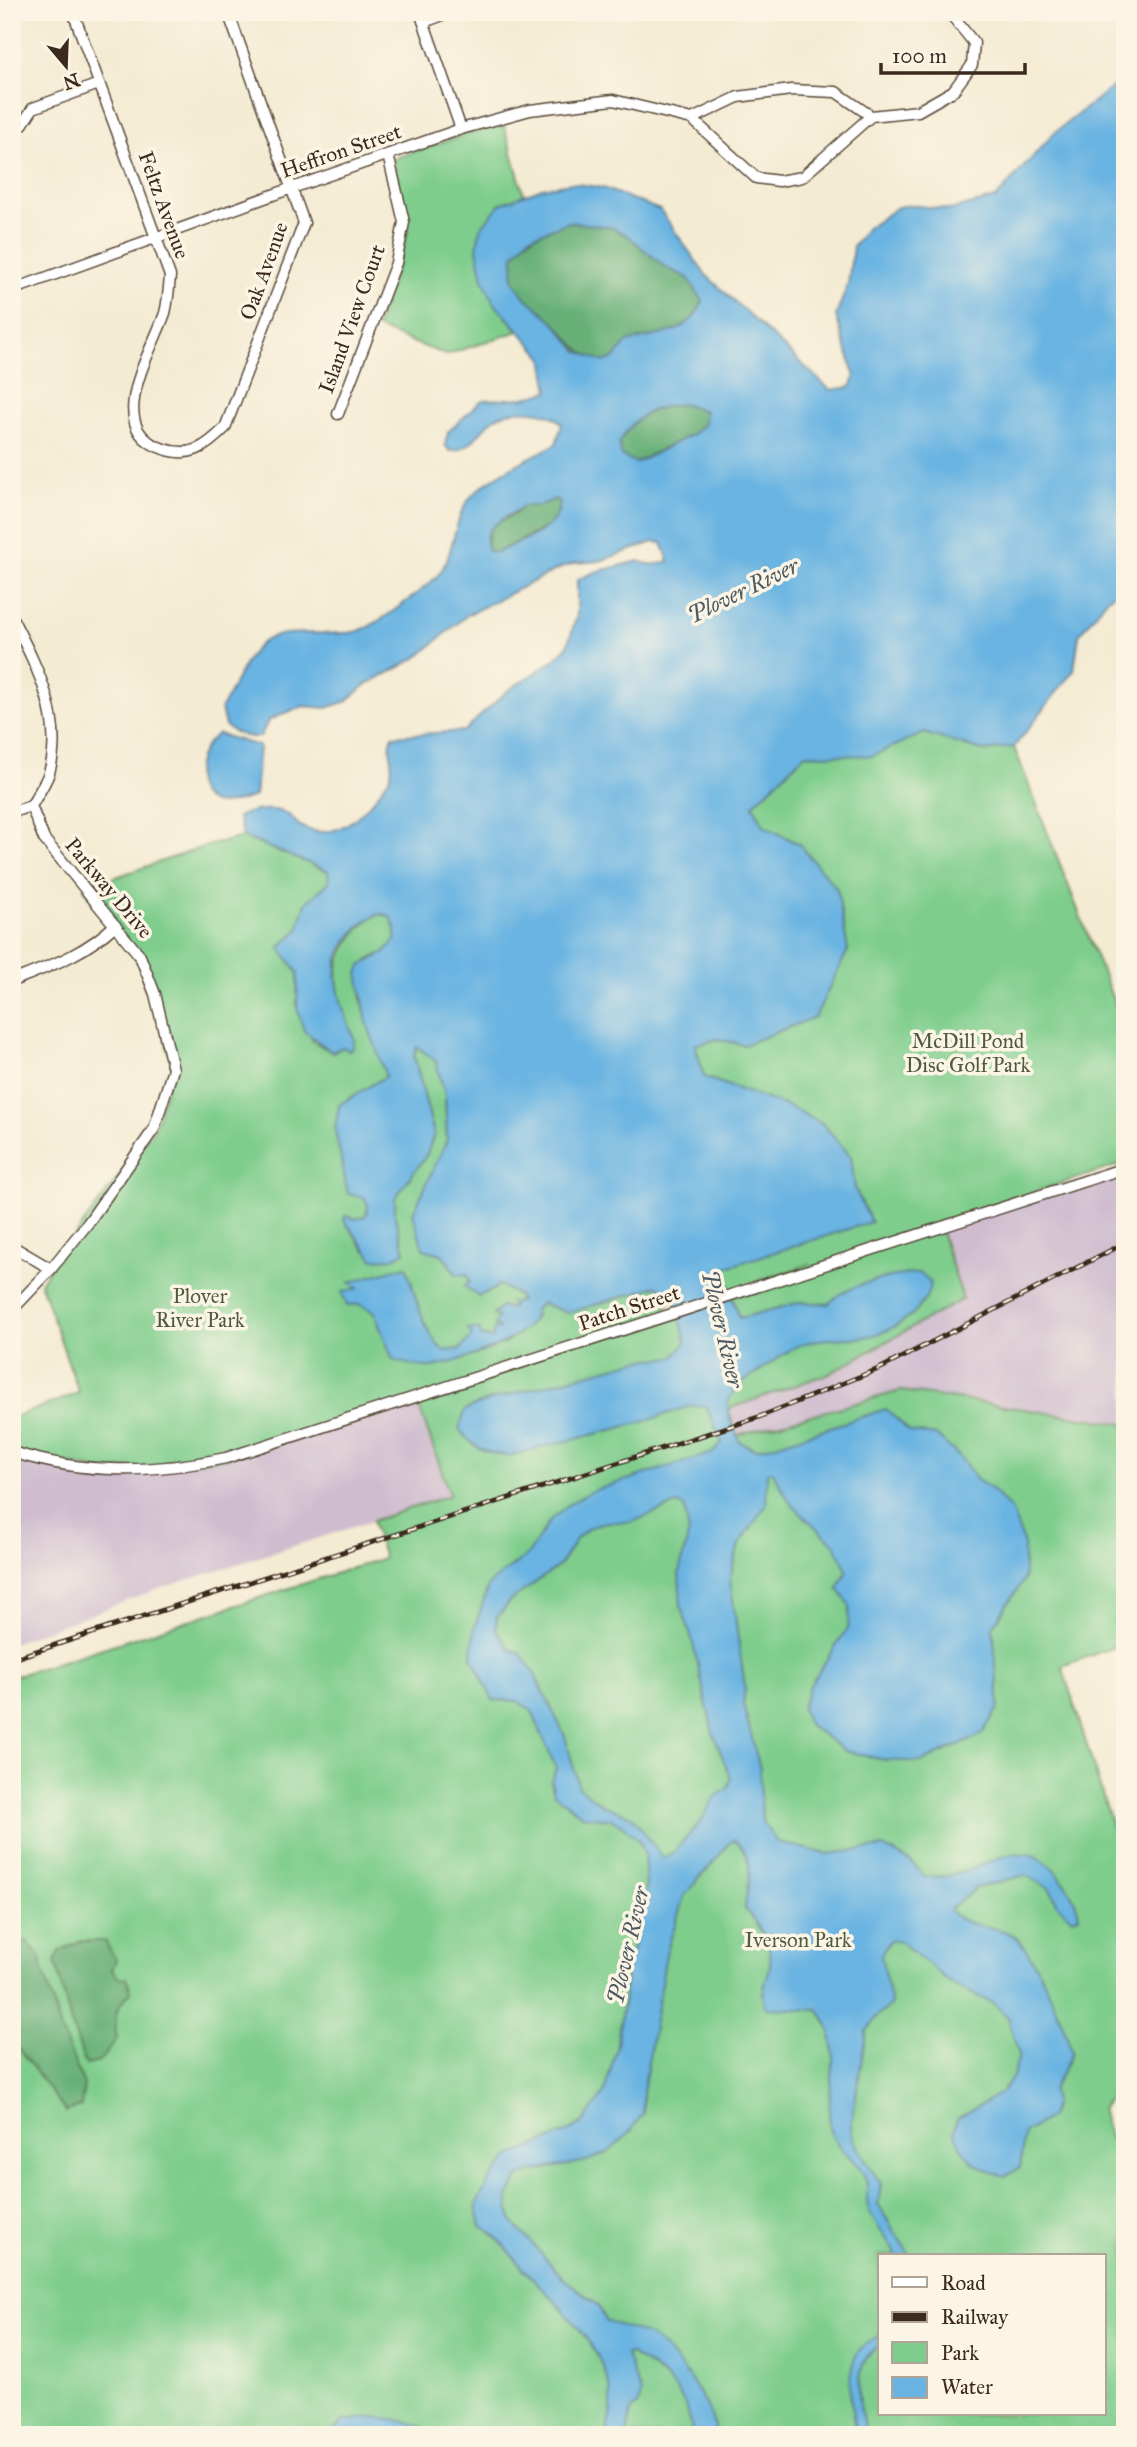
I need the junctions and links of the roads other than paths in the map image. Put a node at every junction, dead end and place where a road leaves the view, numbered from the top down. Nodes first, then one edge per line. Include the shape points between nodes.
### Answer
1 (73, 12) edge
2 (228, 12) edge
3 (451, 12) edge
4 (949, 12) edge
5 (422, 17) edge
6 (99, 84) junction
7 (871, 116) junction
8 (692, 119) junction
9 (22, 125) dead end
10 (461, 130) junction
11 (388, 155) junction
12 (292, 188) junction
13 (156, 239) junction
14 (12, 290) edge
15 (338, 414) dead end
16 (155, 446) joint
17 (12, 618) edge
18 (17, 637) edge
19 (31, 806) junction
20 (12, 812) edge
21 (115, 925) junction
22 (12, 981) edge
23 (1125, 1168) edge
24 (12, 1245) edge
25 (51, 1269) junction
26 (12, 1310) edge
27 (12, 1452) edge

1 - 6 street, Feltz Avenue
2 - 12 street, Oak Avenue
3 - 5 street
4 - 7 street via 974,43 972,65 953,91 918,111
5 - 10 street
6 - 9 street via 33,108
6 - 13 street, Feltz Avenue
7 - 8 street via 835,92 791,90 738,97
7 - 8 street via 802,177 779,181 756,178
8 - 10 street, Heffron Street via 612,100 530,110
10 - 11 street, Heffron Street
11 - 12 street, Heffron Street
11 - 15 street, Island View Court via 404,222 396,263
12 - 13 street, Heffron Street
12 - 16 street, Oak Avenue via 304,223 225,428 205,448 180,454
13 - 14 street, Heffron Street
13 - 16 street, Feltz Avenue via 170,276 166,311 131,407 138,429
17 - 18 street
18 - 19 street via 48,699 54,741 48,774
19 - 20 street
19 - 21 street, Parkway Drive via 44,839
21 - 22 street via 73,956
21 - 25 street, Parkway Drive via 148,974 173,1069 155,1129
23 - 27 street, Patch Street via 239,1454 184,1467 104,1471 66,1467
24 - 25 street
25 - 26 street, Parkway Drive

